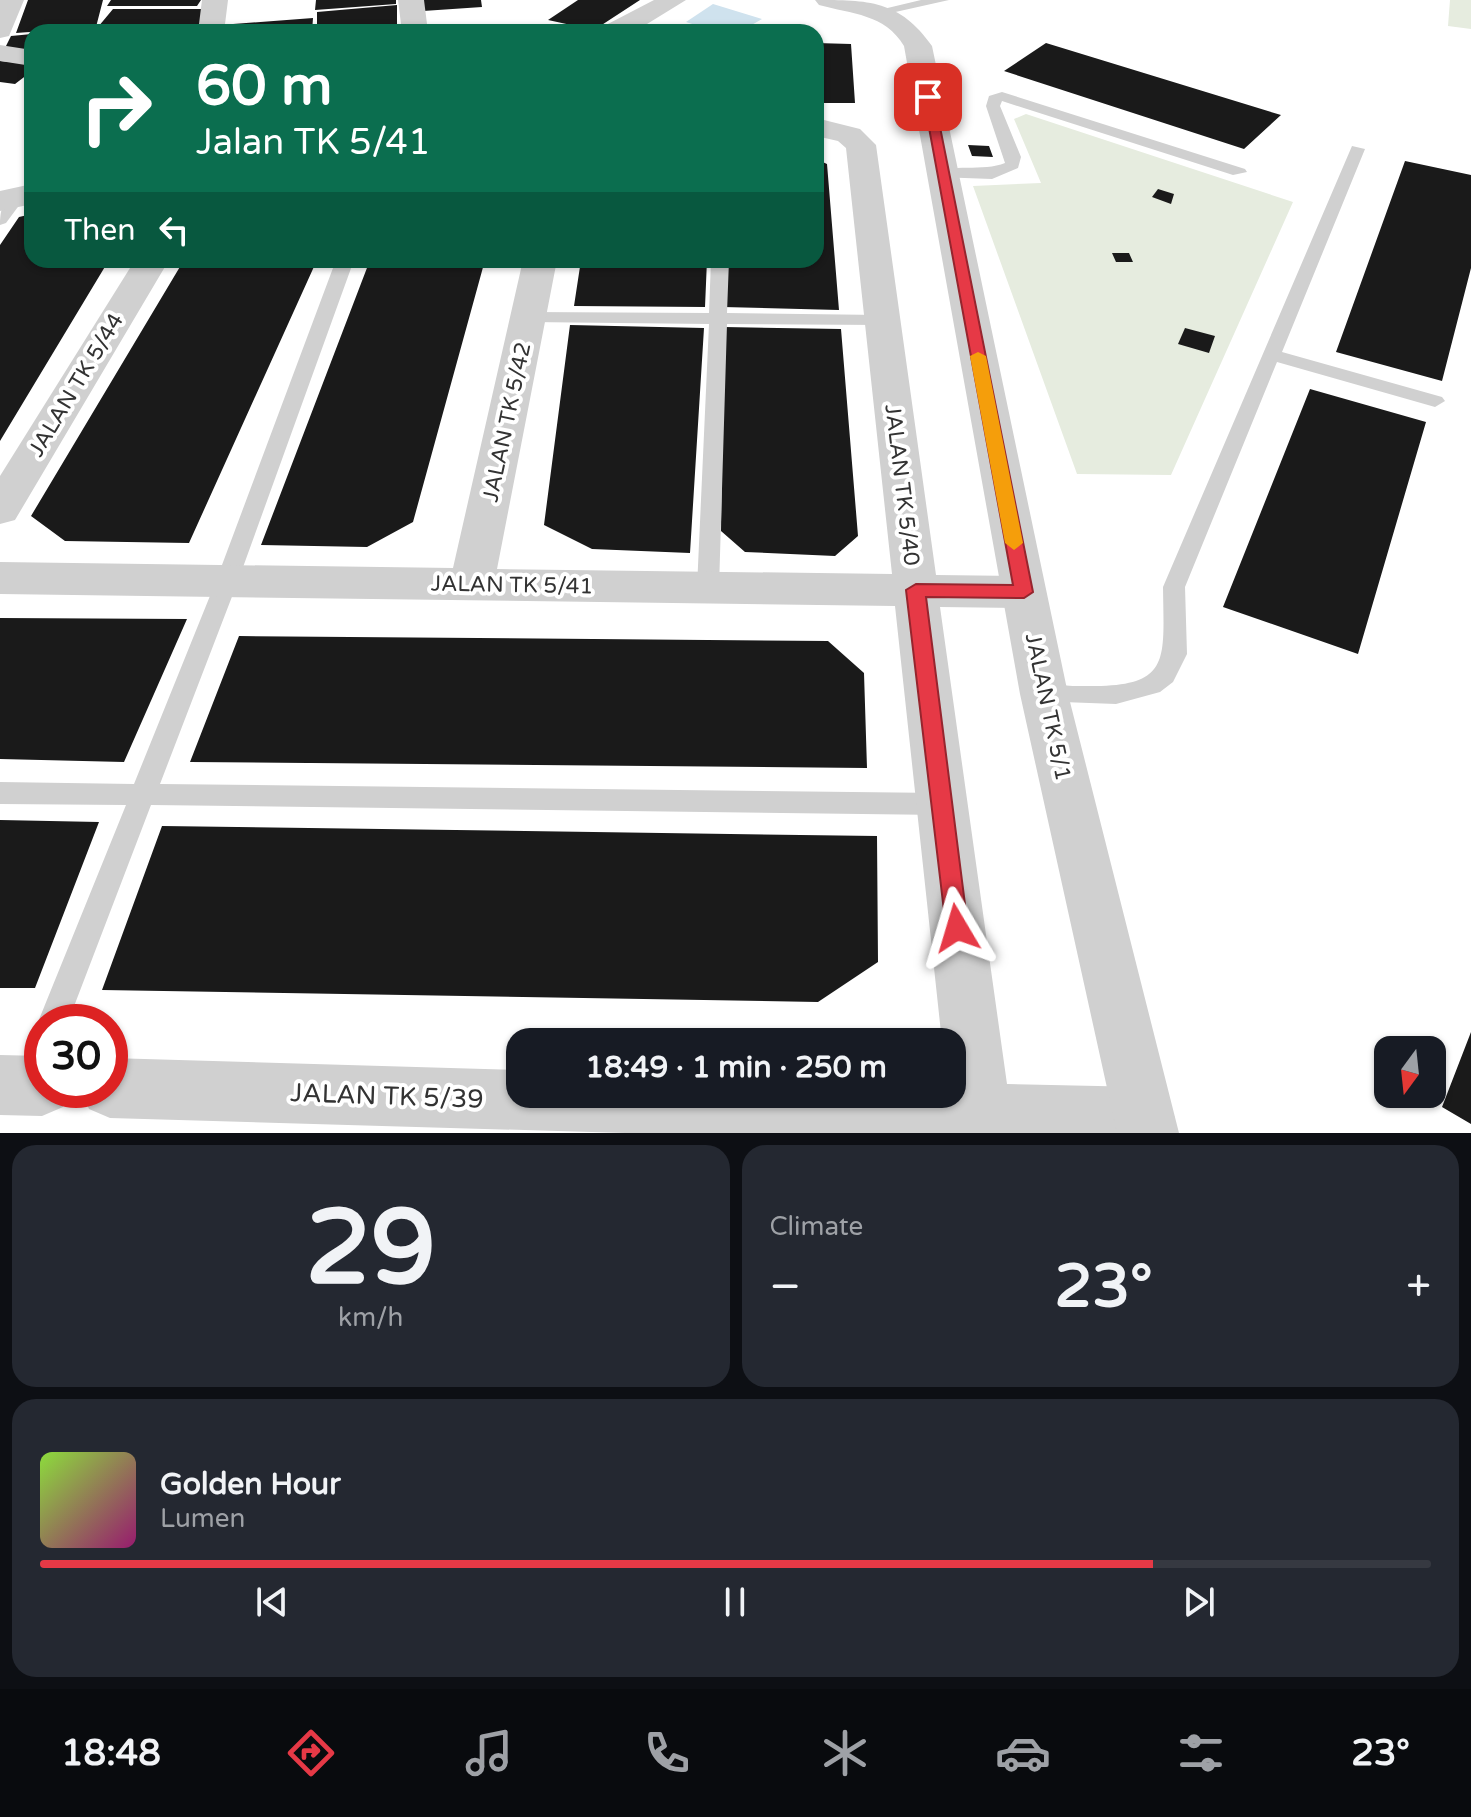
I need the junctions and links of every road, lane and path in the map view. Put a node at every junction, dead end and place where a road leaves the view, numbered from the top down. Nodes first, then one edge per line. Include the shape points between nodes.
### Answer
1 (11, 0) edge
2 (215, 0) edge
3 (411, 0) edge
4 (673, 0) edge
5 (828, 0) edge
6 (943, 0) edge
7 (882, 11) junction
8 (212, 24) edge
9 (414, 24) edge
10 (629, 24) edge
11 (0, 30) edge
12 (0, 53) edge
13 (24, 57) edge
14 (824, 129) edge
15 (1357, 149) dead end
16 (1239, 172) dead end
17 (943, 174) junction
18 (147, 268) edge
19 (342, 268) edge
20 (538, 268) edge
21 (720, 268) edge
22 (529, 317) junction
23 (718, 319) junction
24 (881, 320) junction
25 (1272, 355) junction
26 (1435, 401) dead end
27 (0, 510) edge
28 (0, 578) edge
29 (227, 581) junction
30 (472, 584) junction
31 (708, 588) junction
32 (916, 590) junction
33 (1024, 592) junction
34 (1044, 694) junction
35 (0, 793) edge
36 (143, 794) junction
37 (942, 804) junction
38 (60, 1004) edge
39 (128, 1089) edge
40 (980, 1113) junction
41 (1146, 1126) edge

1 - 11 street
2 - 8 street
3 - 9 street
4 - 10 street
5 - 7 street
6 - 7 lane
7 - 17 street, JALAN TK 5/1 via 900,19 918,46
12 - 13 street
14 - 24 street, JALAN TK 5/40 via 849,135 861,145
15 - 25 lane
16 - 17 lane via 1002,96 993,106 1012,165 992,174
17 - 33 street, JALAN TK 5/1
18 - 27 street, JALAN TK 5/44
19 - 29 lane
20 - 22 street, JALAN TK 5/42
21 - 23 lane
22 - 23 lane
22 - 30 street, JALAN TK 5/42
23 - 24 lane
23 - 31 lane
24 - 32 street, JALAN TK 5/40
25 - 26 lane
25 - 34 lane via 1174,587 1174,659 1166,676 1131,695
28 - 29 street, JALAN TK 5/41
29 - 30 street, JALAN TK 5/41
29 - 36 lane
30 - 31 street, JALAN TK 5/41
31 - 32 street, JALAN TK 5/41
32 - 33 street, JALAN TK 5/41
32 - 37 street, JALAN TK 5/40
33 - 34 street, JALAN TK 5/1
34 - 41 street, JALAN TK 5/1
35 - 36 lane
36 - 37 lane
36 - 38 lane
37 - 40 street, JALAN TK 5/40
39 - 40 street, JALAN TK 5/39
40 - 41 street, JALAN TK 5/39

